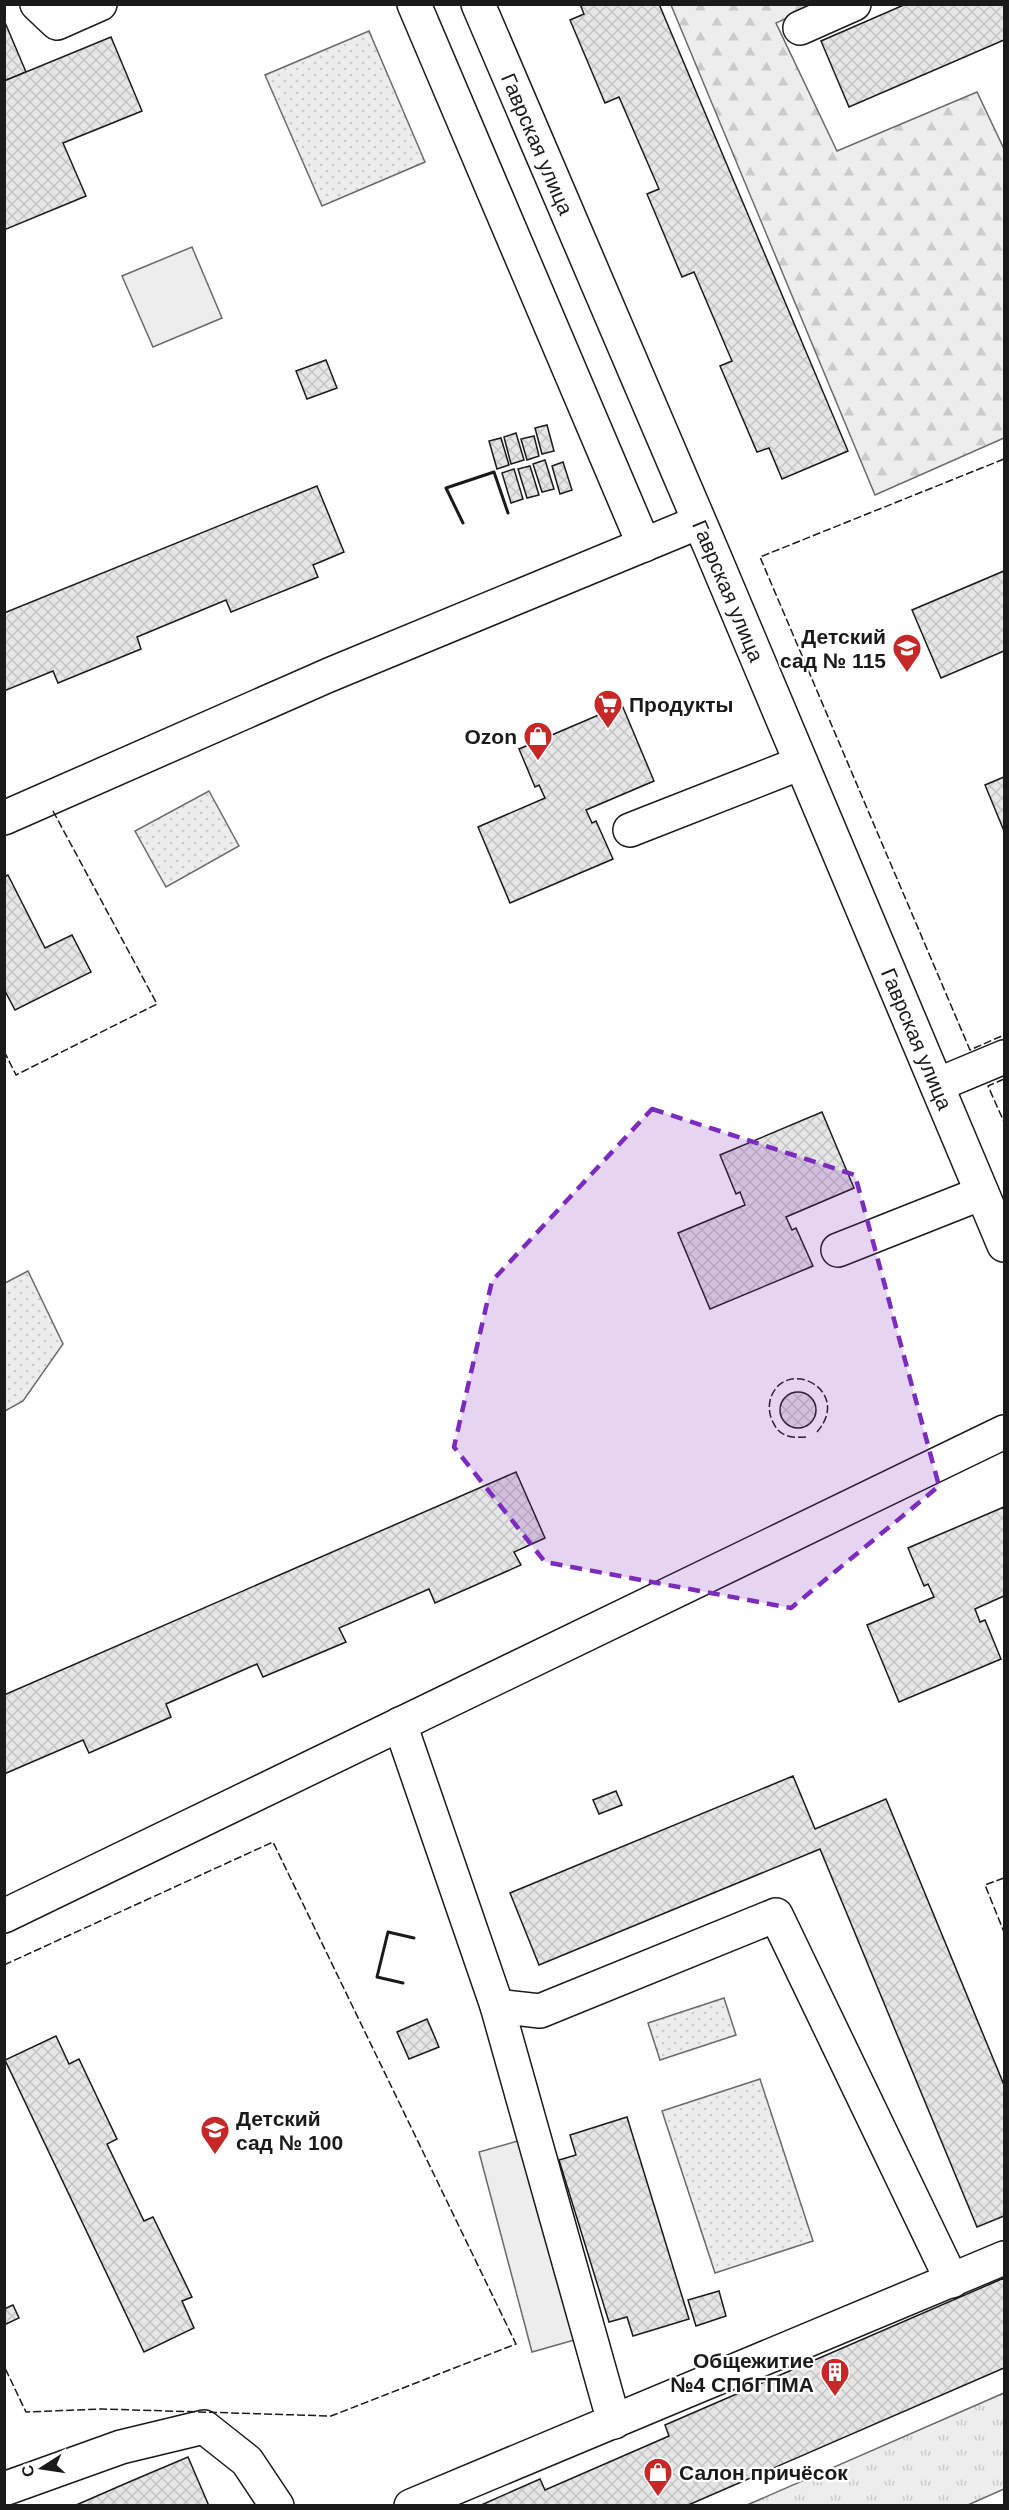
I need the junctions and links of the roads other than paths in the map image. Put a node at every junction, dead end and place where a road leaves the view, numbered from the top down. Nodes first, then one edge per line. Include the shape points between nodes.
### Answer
1 (37, 4) edge
2 (100, 4) edge
3 (414, 4) edge
4 (478, 4) edge
5 (854, 4) edge
6 (800, 28) dead end
7 (699, 522) junction
8 (644, 544) junction
9 (801, 763) junction
10 (4, 818) edge
11 (630, 830) dead end
12 (1005, 1057) edge
13 (937, 1085) junction
14 (982, 1193) junction
15 (1005, 1245) edge
16 (838, 1250) dead end
17 (1005, 1432) edge
18 (400, 1724) junction
19 (4, 1916) edge
20 (497, 2006) junction
21 (1005, 2258) edge
22 (952, 2281) junction
23 (614, 2422) junction
24 (4, 2489) edge
25 (278, 2505) edge
26 (411, 2505) edge

1 - 2 street via 57,23
3 - 8 street
4 - 7 street, Гаврская улица
5 - 6 street
7 - 8 street
7 - 9 street, Гаврская улица
8 - 10 street via 329,675
9 - 11 street
9 - 13 street, Гаврская улица
12 - 13 street
13 - 14 street, Гаврская улица
14 - 15 street, Гаврская улица
14 - 16 street
17 - 18 street
18 - 19 street
18 - 20 street
20 - 22 street via 540,2011 776,1915
20 - 23 street
21 - 22 street
22 - 23 street
23 - 26 street
24 - 25 street via 121,2447 204,2427 247,2461

